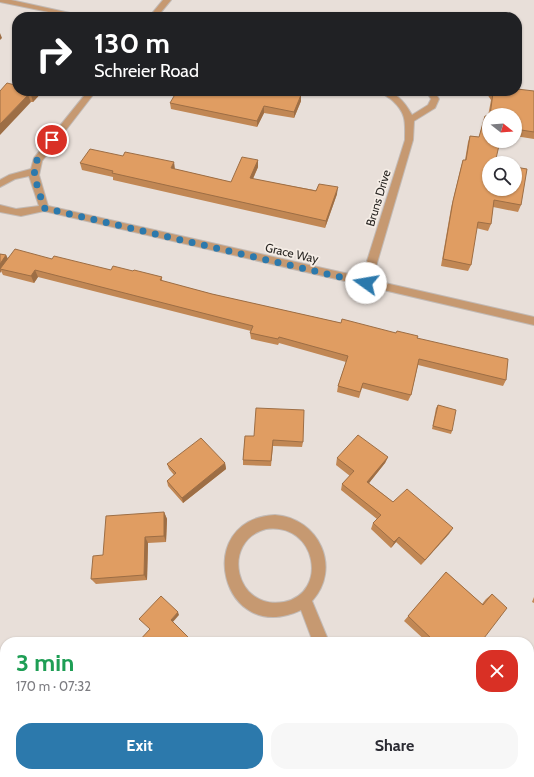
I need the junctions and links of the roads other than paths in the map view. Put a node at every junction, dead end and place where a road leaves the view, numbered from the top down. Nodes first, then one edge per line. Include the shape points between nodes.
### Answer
1 (0, 0) edge
2 (167, 0) edge
3 (59, 12) edge
4 (157, 12) edge
5 (88, 96) edge
6 (392, 96) edge
7 (433, 96) edge
8 (410, 120) junction
9 (35, 171) junction
10 (0, 184) edge
11 (0, 208) edge
12 (44, 208) junction
13 (366, 283) junction
14 (534, 321) edge
15 (304, 599) junction
16 (319, 637) edge

1 - 3 street
2 - 4 street
5 - 9 street via 37,160
6 - 8 street via 399,101
7 - 8 street via 435,100 432,106
8 - 13 street, Bruns Drive via 409,140
9 - 10 street via 12,177
9 - 12 street
11 - 12 street via 20,213
12 - 13 street, Grace Way
13 - 14 street, Grace Way
15 - 15 street via 314,587 319,572 319,562 312,541 297,527 279,521 258,524 244,533 234,547 230,569 238,590 249,602 259,607 278,610 300,603
15 - 16 street

